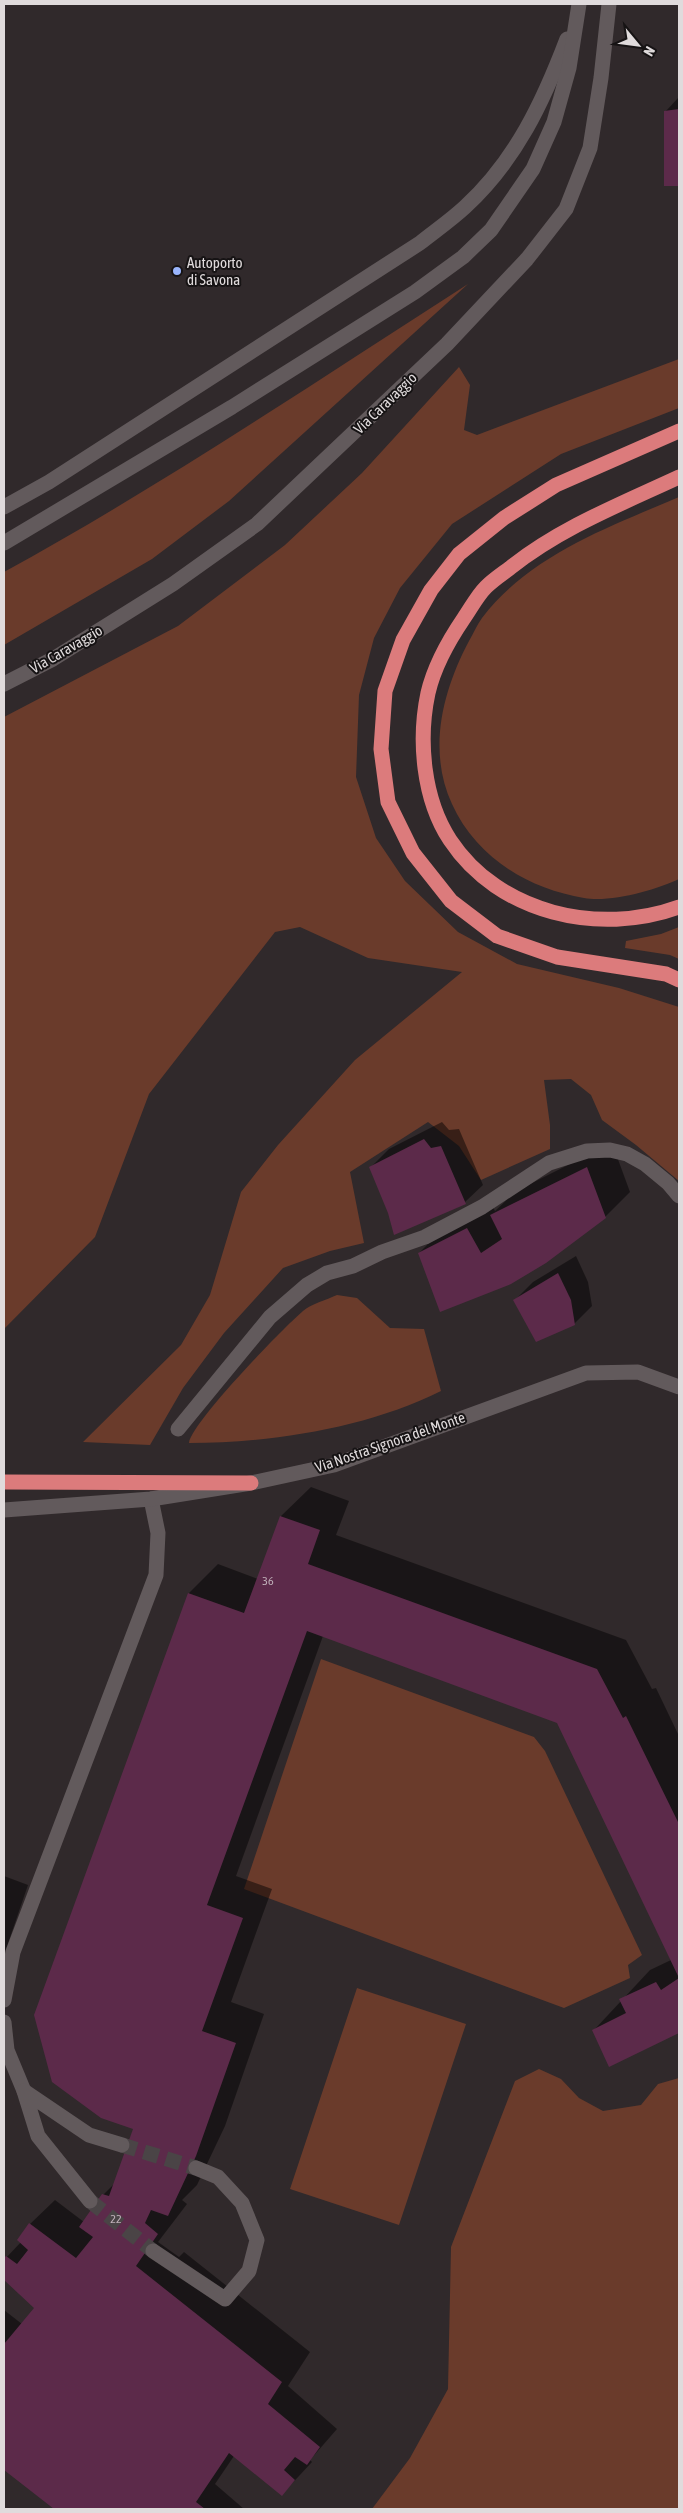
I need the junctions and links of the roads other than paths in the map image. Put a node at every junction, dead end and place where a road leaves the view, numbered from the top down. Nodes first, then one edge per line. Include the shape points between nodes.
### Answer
1 (609, 4) edge
2 (577, 7) edge
3 (679, 431) edge
4 (679, 477) edge
5 (4, 507) edge
6 (4, 543) edge
7 (4, 684) edge
8 (679, 907) edge
9 (679, 980) edge
10 (679, 1196) edge
11 (679, 1387) edge
12 (178, 1429) dead end
13 (4, 1482) edge
14 (251, 1483) junction
15 (151, 1498) junction
16 (4, 1510) edge
17 (4, 2000) edge
18 (4, 2022) edge
19 (24, 2091) junction
20 (122, 2145) tunnel mouth
21 (196, 2168) tunnel mouth
22 (90, 2201) tunnel mouth
23 (153, 2251) tunnel mouth

1 - 7 street, Via Caravaggio via 602,78 590,148 566,209 527,259 447,344 257,524 165,589 53,659
2 - 5 street via 548,89 527,130 500,168 465,207 420,243
2 - 6 street via 569,68 554,122 533,169 491,230 464,257 415,292 232,407
3 - 9 highway via 556,485 504,518 459,554 430,590 403,640 385,691 381,749 388,802 413,853 451,901 497,936 557,957 666,974
4 - 8 highway via 589,519 530,552 486,587 449,640 428,692 423,746 431,799 450,840 479,873 517,900 557,915 609,921 660,914
10 - 12 street via 645,1164 627,1154 610,1150 587,1151 549,1163 482,1207 425,1237 327,1273 307,1285 270,1316
11 - 14 street, Via Nostra Signora del Monte via 638,1372 586,1373 334,1465
13 - 14 highway
14 - 15 street, Via Nostra Signora del Monte
15 - 16 street, Via Nostra Signora del Monte
15 - 17 street via 158,1533 156,1575 13,1952
18 - 19 street via 6,2050
19 - 20 street via 89,2135
19 - 22 street via 38,2136
21 - 23 street via 218,2177 242,2203 258,2240 248,2271 225,2299

